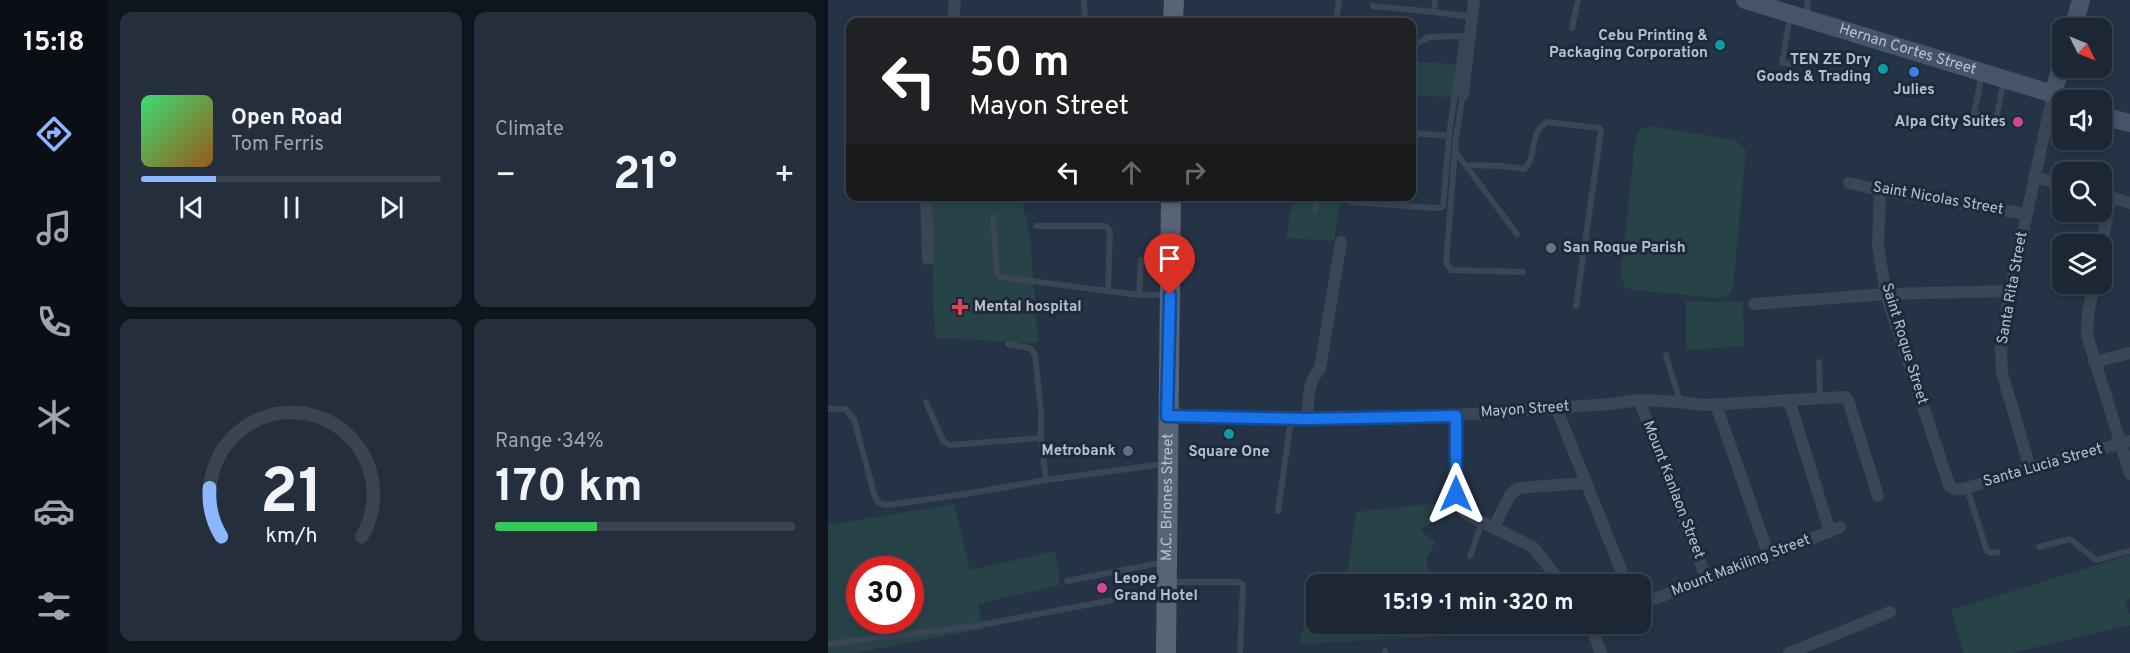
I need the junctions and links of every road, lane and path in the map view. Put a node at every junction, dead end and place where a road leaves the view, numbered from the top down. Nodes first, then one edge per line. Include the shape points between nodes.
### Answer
1 (955, 0) edge
2 (1084, 0) edge
3 (1174, 0) edge
4 (1339, 0) edge
5 (1404, 0) edge
6 (1435, 0) edge
7 (1474, 0) edge
8 (1578, 0) edge
9 (1745, 0) edge
10 (2081, 0) edge
11 (1373, 6) dead end
12 (1404, 9) junction
13 (1802, 10) edge
14 (1434, 12) junction
15 (1472, 17) junction
16 (953, 18) edge
17 (1085, 18) edge
18 (1173, 18) edge
19 (1337, 18) edge
20 (2076, 18) edge
21 (1572, 28) dead end
22 (1467, 36) junction
23 (1416, 44) edge
24 (1792, 64) dead end
25 (1982, 73) junction
26 (2005, 80) junction
27 (1462, 94) joint
28 (2052, 95) edge
29 (2112, 118) edge
30 (2052, 122) edge
31 (2130, 123) edge
32 (1416, 133) edge
33 (1449, 136) junction
34 (1455, 151) junction
35 (1466, 165) junction
36 (2034, 177) junction
37 (2052, 182) edge
38 (1849, 183) dead end
39 (1880, 190) junction
40 (2112, 197) edge
41 (926, 201) edge
42 (1171, 201) edge
43 (1316, 201) edge
44 (1352, 202) dead end
45 (2130, 203) edge
46 (1315, 209) dead end
47 (2026, 214) junction
48 (993, 218) dead end
49 (1036, 226) dead end
50 (1517, 234) dead end
51 (1341, 242) dead end
52 (928, 259) dead end
53 (1170, 261) junction
54 (1523, 272) dead end
55 (1108, 291) junction
56 (2010, 291) junction
57 (1886, 294) junction
58 (2092, 294) edge
59 (1139, 295) junction
60 (1170, 295) junction
61 (1754, 304) dead end
62 (1576, 306) dead end
63 (1008, 344) dead end
64 (2130, 353) edge
65 (1666, 355) dead end
66 (1819, 362) dead end
67 (2094, 362) junction
68 (1820, 398) junction
69 (1639, 400) junction
70 (1789, 400) junction
71 (926, 402) dead end
72 (1680, 402) junction
73 (1716, 405) junction
74 (1556, 407) junction
75 (828, 409) edge
76 (1167, 416) junction
77 (1456, 416) junction
78 (1292, 418) junction
79 (1307, 419) junction
80 (1041, 438) junction
81 (2125, 443) edge
82 (1167, 464) junction
83 (2030, 468) junction
84 (2130, 474) edge
85 (1046, 480) junction
86 (1585, 483) junction
87 (1962, 489) junction
88 (1878, 496) dead end
89 (1278, 511) dead end
90 (1488, 525) junction
91 (2039, 547) dead end
92 (2130, 551) edge
93 (1998, 552) dead end
94 (1470, 556) dead end
95 (1769, 556) junction
96 (1554, 574) edge
97 (1622, 574) edge
98 (1165, 578) junction
99 (1707, 579) junction
100 (1067, 581) dead end
101 (1651, 600) edge
102 (1890, 612) dead end
103 (1594, 634) edge
104 (828, 644) edge
105 (1166, 653) edge
106 (1240, 653) edge
107 (1601, 653) edge
108 (1789, 653) edge

1 - 16 street
2 - 17 lane
3 - 18 main road
4 - 19 lane
5 - 12 lane
6 - 14 lane
7 - 15 street
8 - 21 lane
9 - 13 main road, Hernan Cortes Street
10 - 20 main road
11 - 12 lane
12 - 14 lane
13 - 24 lane via 1782,63
13 - 25 main road, Hernan Cortes Street
14 - 15 lane
15 - 22 street
22 - 23 lane via 1430,37
22 - 27 street
22 - 33 lane
25 - 26 main road, Hernan Cortes Street
25 - 26 lane via 1974,114 1996,119
26 - 28 main road, Hernan Cortes Street
27 - 34 lane
29 - 31 main road
30 - 36 street, Santa Rita Street
32 - 33 lane
33 - 44 lane via 1443,207
34 - 35 lane
34 - 54 lane via 1446,263 1451,270
35 - 50 lane
35 - 62 lane via 1524,169 1530,164 1537,131 1547,122 1599,128
36 - 37 street
36 - 47 street, Santa Rita Street
38 - 39 street, Saint Nicolas Street
39 - 47 street, Saint Nicolas Street
39 - 57 street, Saint Roque Street via 1878,247
40 - 45 street
41 - 52 street
42 - 53 main road, M.C. Briones Street
43 - 46 lane
47 - 56 street, Santa Rita Street
48 - 55 lane via 1000,277
49 - 55 lane via 1108,228
51 - 79 street via 1320,369 1311,384
53 - 59 lane via 1140,260
53 - 60 main road, M.C. Briones Street
55 - 59 lane
56 - 57 street
56 - 83 street, Santa Rita Street via 2001,349 2002,373
57 - 61 street
57 - 87 street, Saint Roque Street via 1949,485
58 - 67 street via 2087,335
59 - 60 lane
60 - 76 main road, M.C. Briones Street
63 - 80 lane via 1030,348 1035,354
64 - 67 street
65 - 72 lane
66 - 68 lane
67 - 81 street
68 - 70 street, Mayon Street
68 - 88 street, Mayon Street via 1848,400
69 - 72 street, Mayon Street
69 - 74 street, Mayon Street
69 - 99 street, Mount Kanlaon Street
70 - 73 street, Mayon Street
70 - 95 street, Mount Makiling Street via 1835,530
71 - 80 lane via 943,441 950,445
72 - 73 street, Mayon Street
73 - 95 street
74 - 77 street, Mayon Street
74 - 86 street
75 - 85 lane via 845,409 854,419 879,503 965,495
76 - 78 street, Mayon Street
76 - 82 main road, M.C. Briones Street
77 - 79 street, Mayon Street
77 - 90 street via 1459,507
78 - 79 street, Mayon Street
78 - 89 lane
80 - 85 lane
81 - 83 street, Santa Lucia Street
81 - 84 street
82 - 85 lane
82 - 98 main road, M.C. Briones Street
83 - 87 street, Santa Lucia Street
86 - 90 street via 1518,488
86 - 97 street
87 - 93 lane via 1987,551
90 - 94 lane
90 - 96 street via 1533,547
91 - 92 lane via 2070,539 2096,560
95 - 99 street, Mount Makiling Street
98 - 100 lane
98 - 104 lane via 975,626
98 - 105 main road, M.C. Briones Street
98 - 106 lane via 1243,584
99 - 101 street, Mount Makiling Street
102 - 108 street
103 - 107 street

